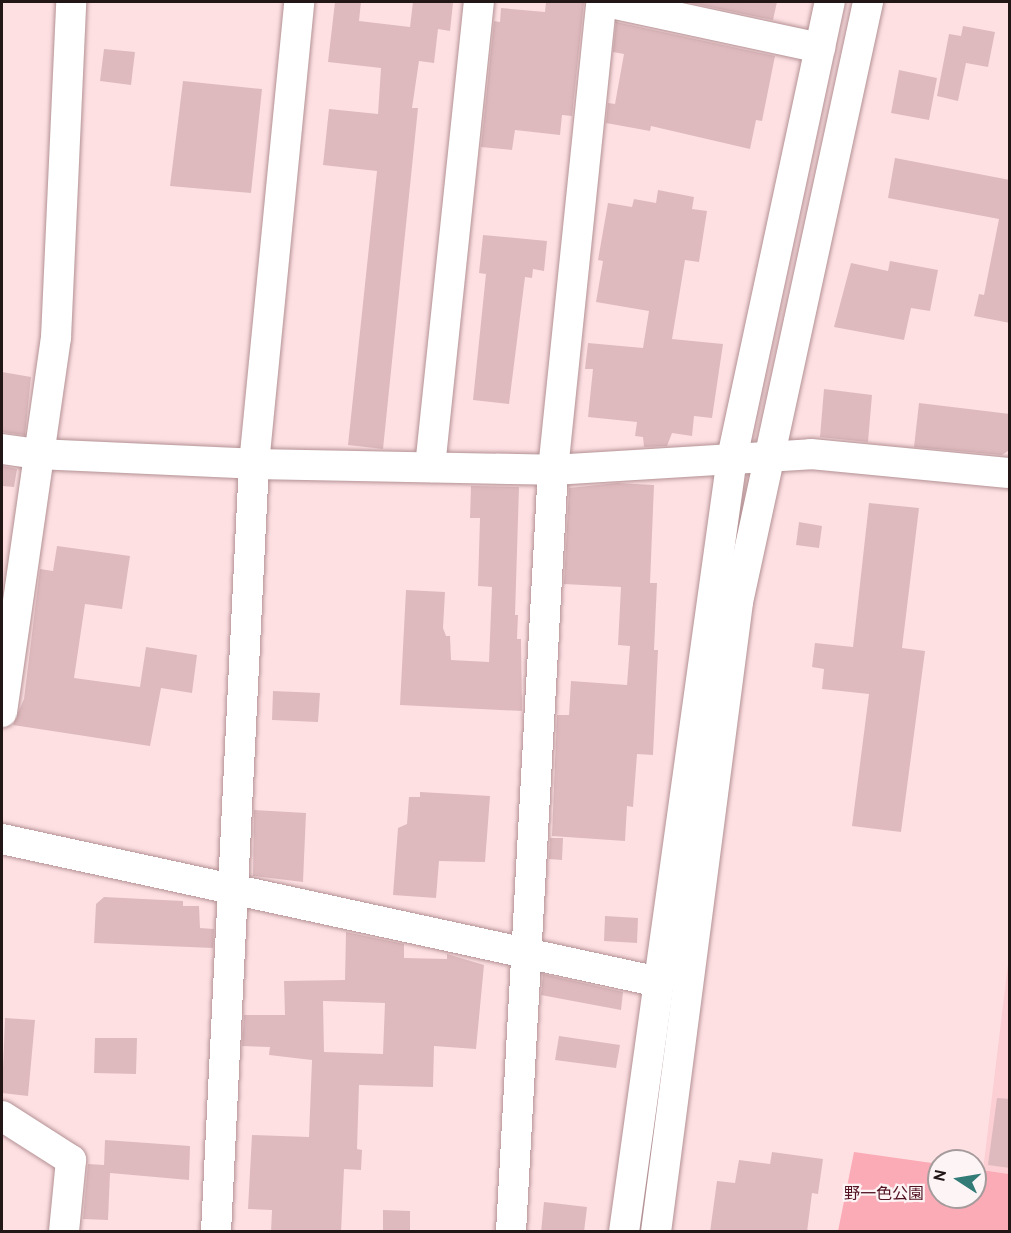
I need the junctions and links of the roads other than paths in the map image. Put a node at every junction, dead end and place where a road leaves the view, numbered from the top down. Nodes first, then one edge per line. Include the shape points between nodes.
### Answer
1 (71, 2) edge
2 (299, 2) edge
3 (479, 2) edge
4 (601, 2) edge
5 (606, 2) edge
6 (830, 2) edge
7 (868, 2) edge
8 (820, 48) junction
9 (2, 449) edge
10 (37, 454) junction
11 (768, 455) junction
12 (732, 458) junction
13 (254, 464) junction
14 (430, 467) junction
15 (553, 470) junction
16 (1010, 472) edge
17 (2, 712) edge
18 (2, 839) edge
19 (233, 889) junction
20 (527, 951) junction
21 (659, 982) junction
22 (2, 1116) edge
23 (64, 1232) edge
24 (216, 1232) edge
25 (511, 1232) edge
26 (624, 1232) edge
27 (656, 1232) edge

1 - 10 street via 56,338
2 - 13 street
3 - 14 street
4 - 15 street
5 - 8 street
6 - 8 street
7 - 11 street
8 - 12 street
9 - 10 street
10 - 13 street
10 - 17 street
11 - 12 street
11 - 16 street via 811,454
11 - 27 street via 738,602
12 - 15 street
12 - 21 street
13 - 14 street
13 - 19 street
14 - 15 street
15 - 20 street
18 - 19 street
19 - 20 street
19 - 24 street
20 - 21 street
20 - 25 street
21 - 26 street
22 - 23 street via 71,1160

